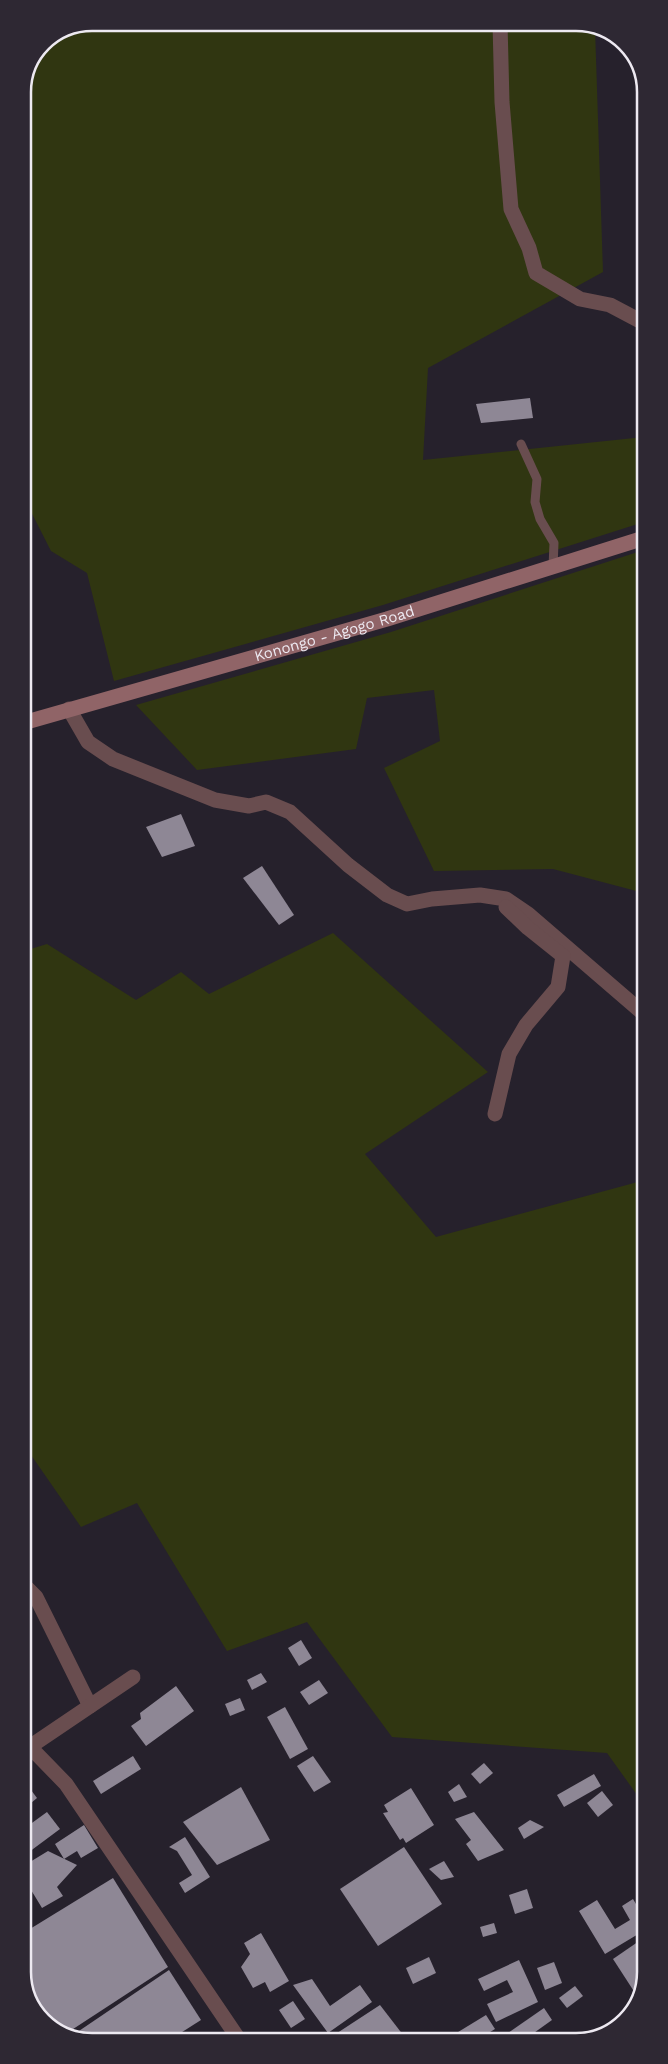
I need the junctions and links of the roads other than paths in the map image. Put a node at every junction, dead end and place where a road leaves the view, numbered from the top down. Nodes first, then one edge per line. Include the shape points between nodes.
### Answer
1 (500, 31) edge
2 (637, 319) edge
3 (521, 444) dead end
4 (637, 540) edge
5 (553, 567) junction
6 (69, 709) junction
7 (31, 721) edge
8 (505, 906) dead end
9 (637, 1008) edge
10 (495, 1114) dead end
11 (31, 1592) edge
12 (133, 1677) dead end
13 (90, 1706) junction
14 (31, 1745) edge
15 (31, 1752) edge
16 (235, 2033) edge

1 - 2 street via 502,102 511,209 529,248 536,273 580,299 610,305
3 - 5 lane via 537,479 535,502 540,519 554,543
4 - 5 main road, Konongo - Agogo Road
5 - 6 main road, Konongo - Agogo Road via 388,620
6 - 7 main road, Konongo - Agogo Road
6 - 9 street via 88,742 113,759 215,800 249,806 266,802 290,812 348,865 388,895 407,904 480,895 506,899 528,914
8 - 10 street via 563,956 558,987 526,1025 509,1054
11 - 13 street
12 - 13 street
13 - 14 street
15 - 16 street via 66,1784

